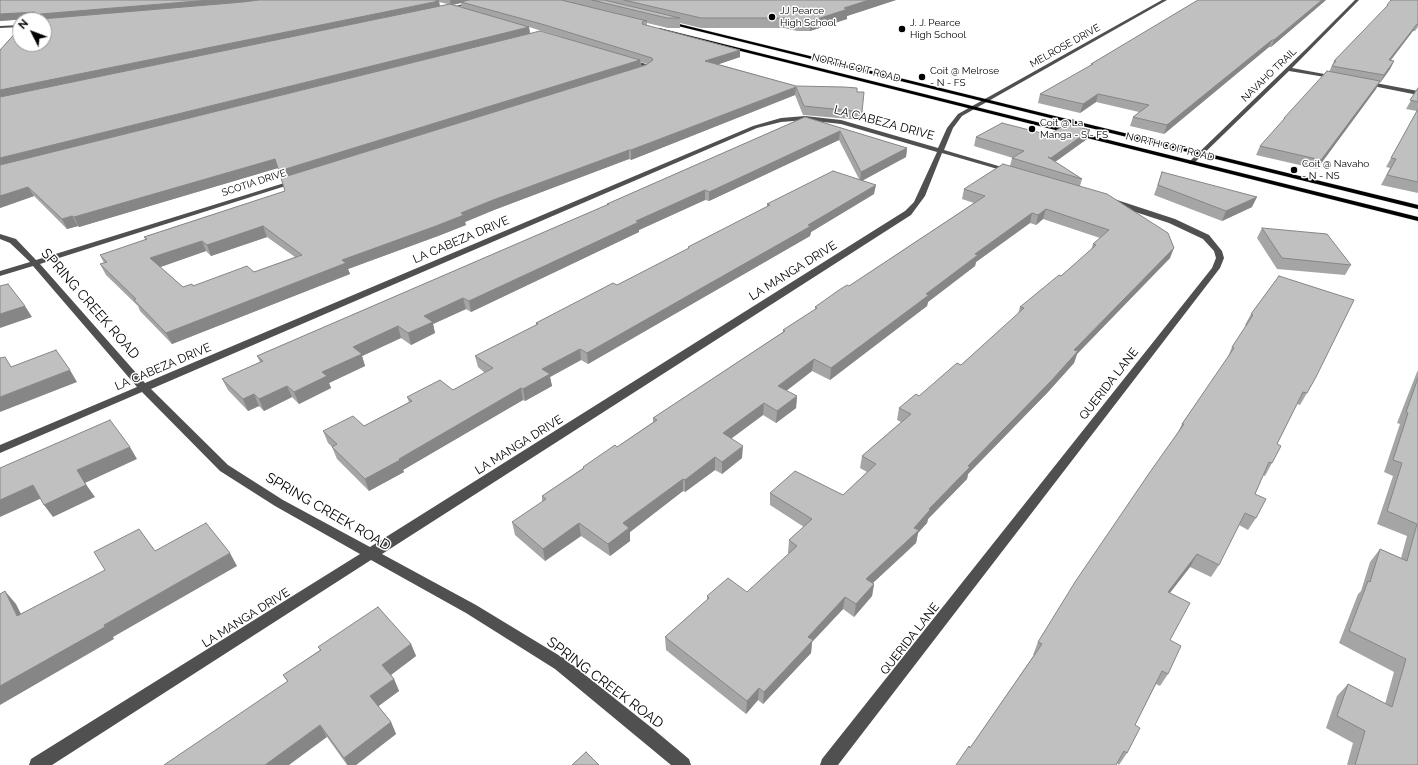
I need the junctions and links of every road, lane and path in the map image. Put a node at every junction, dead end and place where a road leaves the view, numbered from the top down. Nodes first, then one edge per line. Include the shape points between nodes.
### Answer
1 (488, 0) edge
2 (1165, 0) edge
3 (1357, 0) edge
4 (438, 4) dead end
5 (452, 8) junction
6 (436, 11) edge
7 (466, 12) edge
8 (659, 20) edge
9 (12, 27) edge
10 (652, 27) edge
11 (0, 28) edge
12 (622, 58) edge
13 (1288, 69) junction
14 (644, 70) edge
15 (1341, 79) edge
16 (1356, 81) edge
17 (1418, 93) edge
18 (984, 101) junction
19 (972, 107) junction
20 (940, 151) junction
21 (1200, 154) junction
22 (1191, 162) junction
23 (1022, 175) edge
24 (301, 179) edge
25 (1097, 197) edge
26 (1418, 208) edge
27 (1418, 220) edge
28 (0, 236) edge
29 (35, 263) junction
30 (0, 274) edge
31 (144, 388) junction
32 (0, 450) edge
33 (371, 554) junction
34 (37, 765) edge
35 (683, 765) edge
36 (828, 765) edge

1 - 5 street
2 - 18 street, MELROSE DRIVE
3 - 13 street, NAVAHO TRAIL
4 - 5 street
5 - 6 street
5 - 7 street
8 - 18 main road, NORTH COIT ROAD
9 - 11 street
10 - 19 main road, NORTH COIT ROAD
12 - 14 street via 650,66
13 - 15 street
13 - 21 street, NAVAHO TRAIL
16 - 17 street
18 - 19 street, MELROSE DRIVE
18 - 21 main road, NORTH COIT ROAD
19 - 20 street, LA MANGA DRIVE via 953,123
19 - 22 main road, NORTH COIT ROAD
20 - 23 street
20 - 31 street, LA CABEZA DRIVE via 826,119 781,120 755,127
20 - 33 street, LA MANGA DRIVE via 921,196 908,214
21 - 22 street, NAVAHO TRAIL
21 - 26 main road, NORTH COIT ROAD
22 - 27 main road, NORTH COIT ROAD
24 - 29 street, SCOTIA DRIVE
25 - 36 street, QUERIDA LANE via 1142,210 1196,231 1206,237 1218,251 1220,258 1216,268
28 - 29 street, SPRING CREEK ROAD via 13,241
29 - 30 street, SCOTIA DRIVE
29 - 31 street, SPRING CREEK ROAD
31 - 32 street, LA CABEZA DRIVE
31 - 33 street, SPRING CREEK ROAD via 224,468
33 - 34 street, LA MANGA DRIVE
33 - 35 street, SPRING CREEK ROAD via 471,609 560,664

